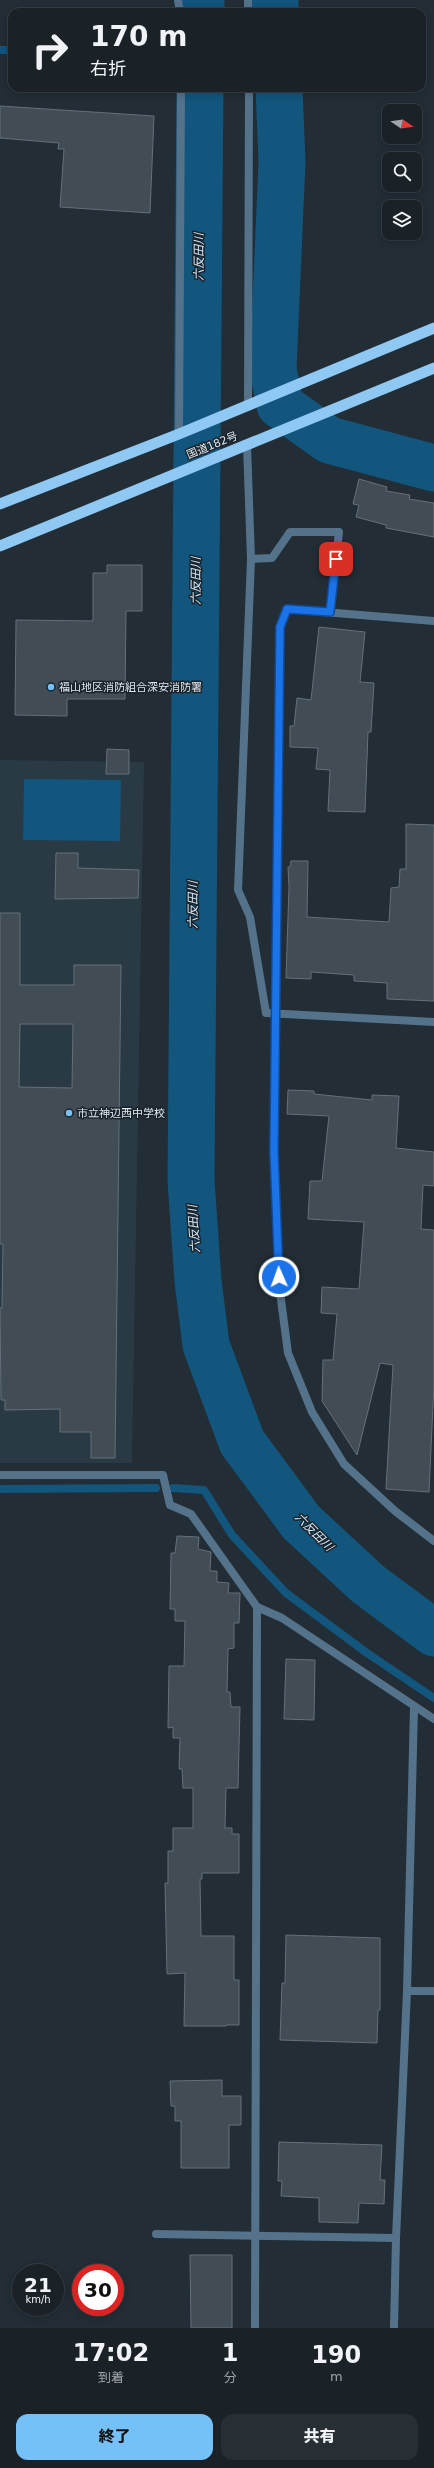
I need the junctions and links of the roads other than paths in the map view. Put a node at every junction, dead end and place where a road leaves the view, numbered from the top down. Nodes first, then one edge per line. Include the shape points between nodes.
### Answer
1 (181, 92) edge
2 (249, 92) edge
3 (434, 328) edge
4 (434, 368) edge
5 (248, 405) junction
6 (183, 433) junction
7 (247, 445) junction
8 (0, 504) edge
9 (0, 546) edge
10 (251, 559) junction
11 (330, 612) junction
12 (434, 621) edge
13 (276, 1013) junction
14 (434, 1022) edge
15 (0, 1475) edge
16 (434, 1541) edge
17 (256, 1607) junction
18 (414, 1708) junction
19 (434, 1719) edge
20 (407, 1991) junction
21 (434, 1991) edge
22 (156, 2234) dead end
23 (255, 2236) junction
24 (396, 2238) junction
25 (255, 2328) edge
26 (394, 2328) edge

1 - 6 street
2 - 5 street
3 - 5 highway, 国道182号
4 - 7 highway, 国道182号
5 - 6 highway, 国道182号
6 - 8 highway, 国道182号
7 - 9 highway, 国道182号
7 - 10 street
10 - 11 street via 272,558 290,532 339,532
10 - 13 street via 238,890 250,917 266,1013
11 - 12 street
11 - 13 street via 287,609 280,627
13 - 14 street
13 - 16 street via 274,1152 280,1292 288,1353 312,1412 344,1464 395,1511
15 - 17 street via 163,1475 170,1505 191,1514
17 - 18 street via 282,1618
17 - 23 street
18 - 19 street
18 - 20 street
20 - 21 street
20 - 24 street
22 - 23 street
23 - 24 street
23 - 25 street
24 - 26 street

